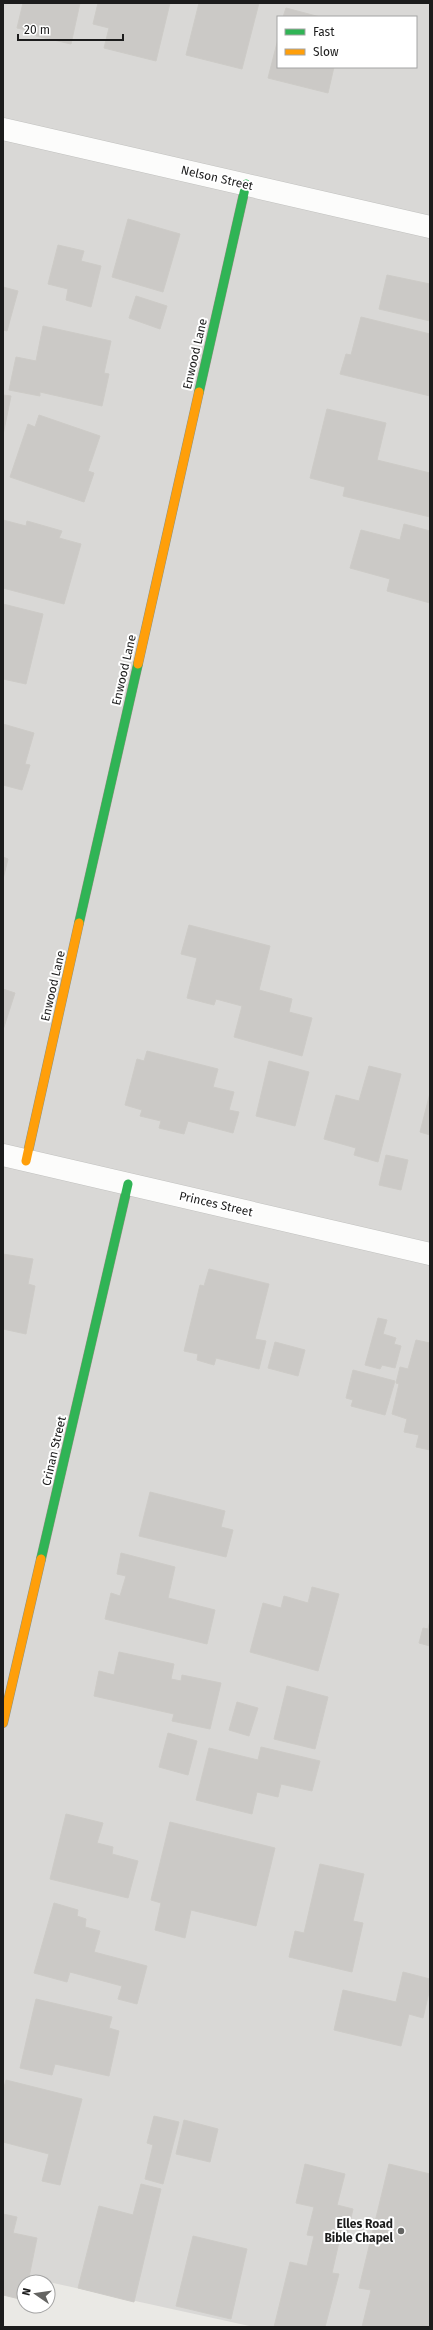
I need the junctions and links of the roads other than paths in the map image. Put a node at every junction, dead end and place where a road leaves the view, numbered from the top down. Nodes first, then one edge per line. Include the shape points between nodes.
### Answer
1 (3, 129) edge
2 (246, 184) junction
3 (430, 227) edge
4 (3, 1155) edge
5 (26, 1161) junction
6 (128, 1184) junction
7 (430, 1254) edge
8 (3, 1723) edge

1 - 2 street, Nelson Street
2 - 3 street, Nelson Street
2 - 5 street, Enwood Lane
4 - 5 street, Princes Street
5 - 6 street, Princes Street
6 - 7 street, Princes Street
6 - 8 street, Crinan Street

